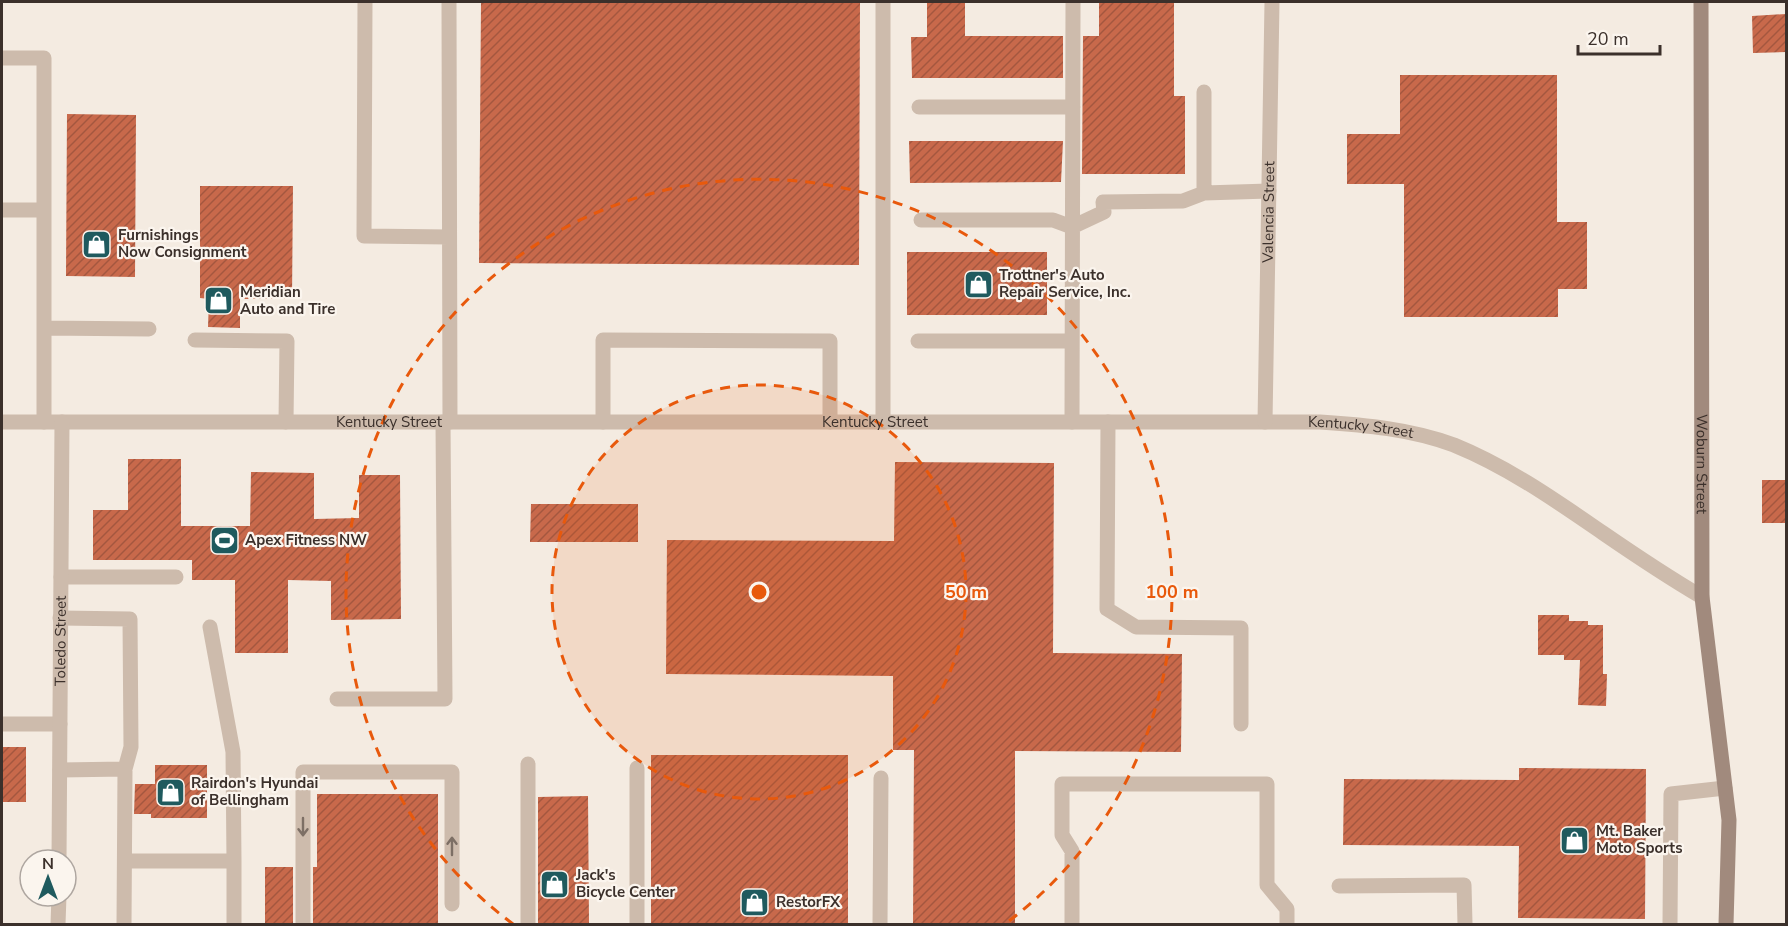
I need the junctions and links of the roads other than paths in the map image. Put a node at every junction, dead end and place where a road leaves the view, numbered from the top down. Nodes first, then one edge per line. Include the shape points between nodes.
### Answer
1 (365, 2) edge
2 (449, 2) edge
3 (883, 2) edge
4 (1073, 2) edge
5 (1272, 2) edge
6 (1701, 2) edge
7 (2, 58) edge
8 (1204, 92) dead end
9 (919, 107) dead end
10 (1073, 107) junction
11 (1269, 191) junction
12 (1204, 193) junction
13 (2, 210) edge
14 (44, 210) junction
15 (921, 220) dead end
16 (1072, 227) junction
17 (450, 237) junction
18 (44, 328) junction
19 (149, 329) dead end
20 (195, 340) dead end
21 (918, 341) dead end
22 (1072, 341) junction
23 (2, 422) edge
24 (44, 422) junction
25 (62, 422) junction
26 (286, 422) junction
27 (447, 422) junction
28 (603, 422) junction
29 (830, 422) junction
30 (883, 422) junction
31 (1072, 422) junction
32 (1108, 422) junction
33 (1265, 422) junction
34 (61, 577) junction
35 (176, 577) dead end
36 (1702, 597) junction
37 (60, 618) junction
38 (210, 627) dead end
39 (337, 699) dead end
40 (2, 724) edge
41 (60, 724) junction
42 (1241, 724) dead end
43 (528, 764) dead end
44 (637, 768) dead end
45 (125, 769) junction
46 (60, 770) junction
47 (881, 778) dead end
48 (1725, 788) junction
49 (59, 848) edge
50 (125, 861) junction
51 (234, 861) junction
52 (1339, 886) dead end
53 (452, 904) dead end
54 (59, 908) edge
55 (58, 924) edge
56 (124, 924) edge
57 (234, 924) edge
58 (303, 924) edge
59 (528, 924) edge
60 (637, 924) edge
61 (880, 924) edge
62 (1072, 924) edge
63 (1287, 924) edge
64 (1464, 924) edge
65 (1670, 924) edge
66 (1726, 924) edge

1 - 17 street via 364,237
2 - 17 street
3 - 30 street
4 - 10 street
5 - 11 street, Valencia Street
6 - 36 main road, Woburn Street
7 - 14 street via 44,58
8 - 12 street
9 - 10 street
10 - 16 street
11 - 12 street
11 - 33 street, Valencia Street
12 - 16 street via 1183,201 1103,202 1104,212
13 - 14 street
14 - 18 street
15 - 16 street via 1053,220
16 - 22 street
17 - 27 street
18 - 19 street
18 - 24 street
20 - 26 street via 287,341
21 - 22 street
22 - 31 street
23 - 24 street, Kentucky Street
24 - 25 street, Kentucky Street
25 - 26 street, Kentucky Street
25 - 34 street, Toledo Street
26 - 27 street, Kentucky Street
27 - 28 street, Kentucky Street
27 - 39 street via 445,699
28 - 29 street, Kentucky Street
28 - 29 street via 603,340 662,340 830,341
29 - 30 street, Kentucky Street
30 - 31 street, Kentucky Street
31 - 32 street, Kentucky Street
32 - 33 street, Kentucky Street
32 - 42 street via 1107,609 1136,627 1241,628
33 - 36 street, Kentucky Street via 1367,425 1452,445 1493,462 1534,486
34 - 35 street
34 - 37 street, Toledo Street
36 - 48 main road, Woburn Street
37 - 41 street, Toledo Street
37 - 45 street via 130,619 131,747
38 - 51 street via 233,752
40 - 41 street
41 - 46 street, Toledo Street
43 - 59 street
44 - 60 street
45 - 46 street
45 - 50 street
46 - 49 street, Toledo Street
47 - 61 street
48 - 65 street via 1671,794
48 - 66 main road, Woburn Street via 1729,820
50 - 51 street
50 - 56 street
51 - 57 street
52 - 64 street via 1464,885
53 -> 58 street via 452,772 303,772
54 - 55 street
62 - 63 street via 1072,852 1062,835 1062,784 1267,784 1267,885 1287,909

